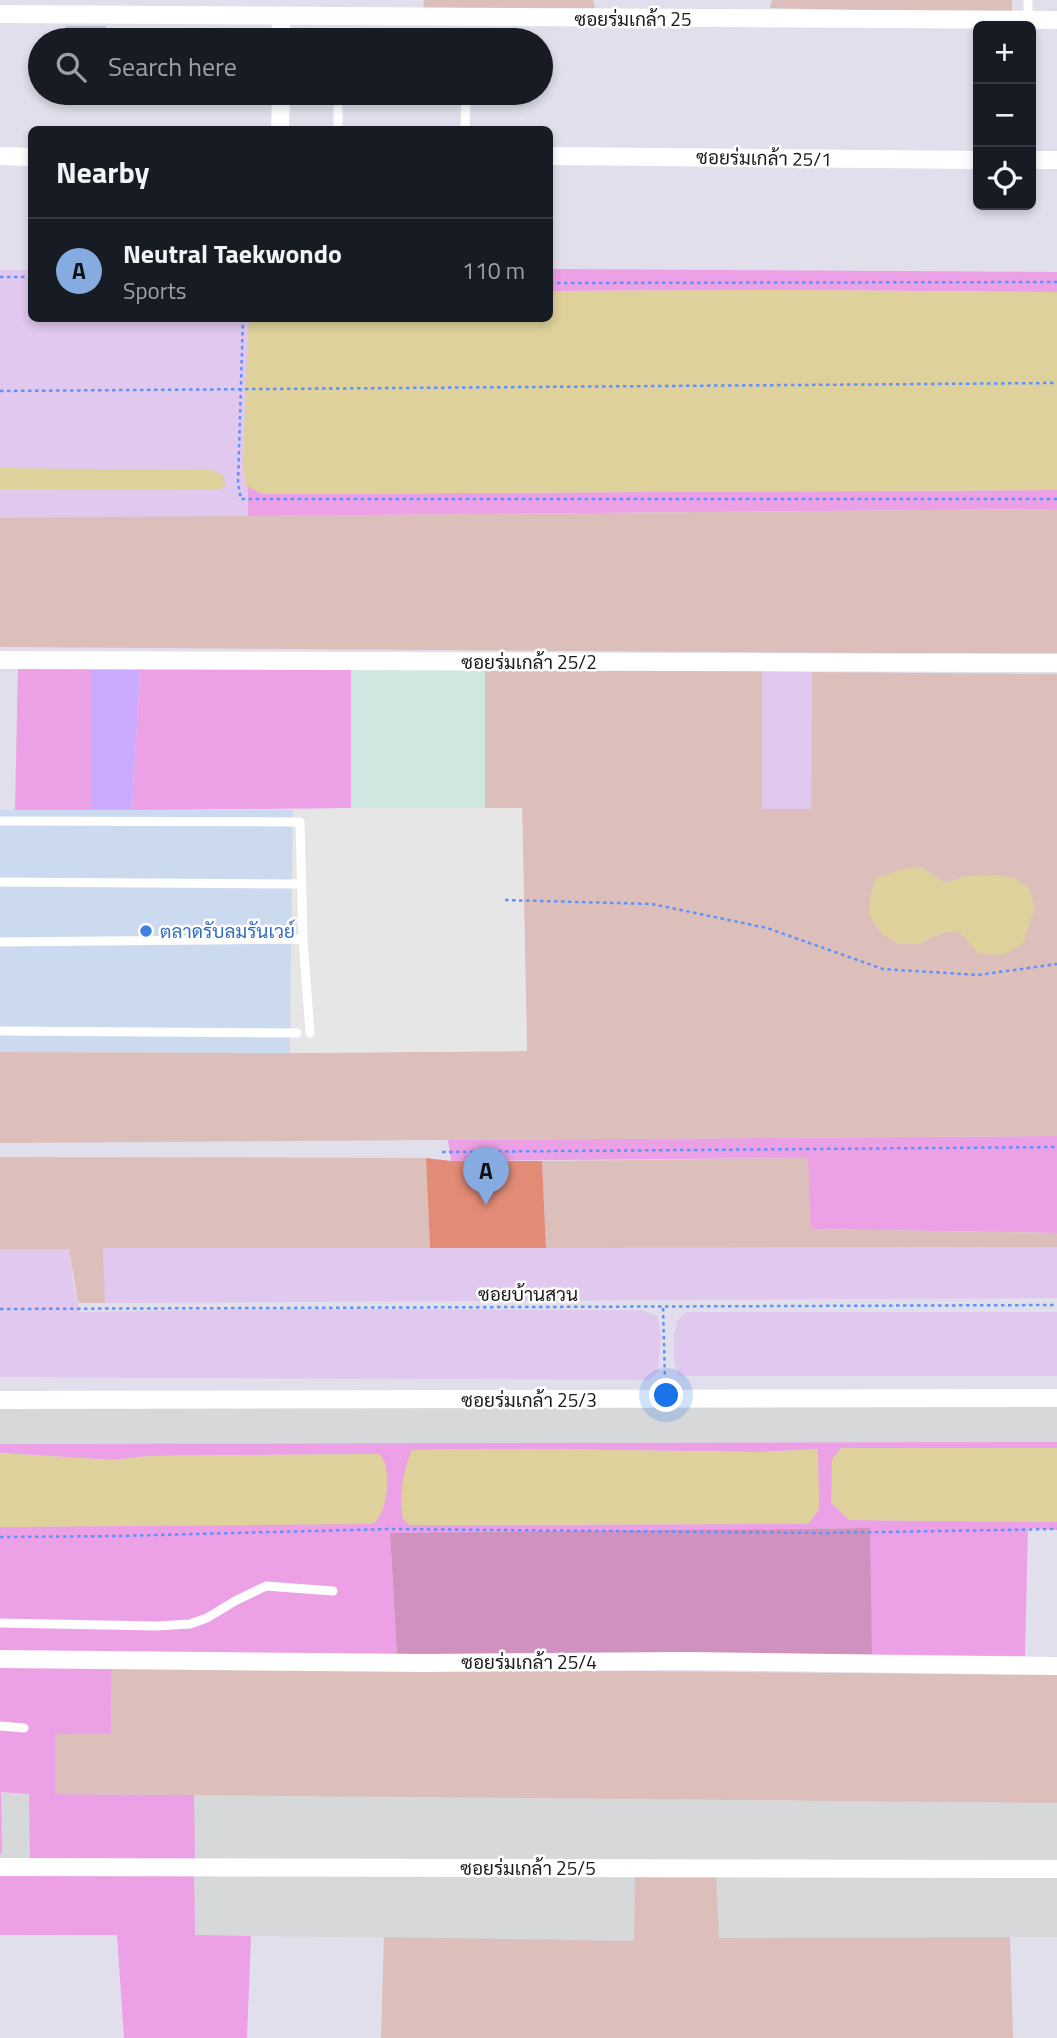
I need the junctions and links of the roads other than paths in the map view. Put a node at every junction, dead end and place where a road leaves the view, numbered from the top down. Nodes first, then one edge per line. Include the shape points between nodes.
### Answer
1 (1028, 0) edge
2 (0, 14) edge
3 (281, 16) junction
4 (1028, 20) junction
5 (1057, 20) edge
6 (281, 28) edge
7 (281, 105) edge
8 (466, 105) edge
9 (338, 108) dead end
10 (280, 126) edge
11 (338, 126) edge
12 (465, 126) edge
13 (0, 156) edge
14 (553, 156) edge
15 (28, 157) edge
16 (973, 160) edge
17 (1036, 160) edge
18 (1057, 160) edge
19 (0, 660) edge
20 (1057, 663) edge
21 (0, 821) edge
22 (0, 882) edge
23 (302, 884) junction
24 (303, 939) junction
25 (0, 942) edge
26 (0, 1031) edge
27 (297, 1033) dead end
28 (310, 1033) dead end
29 (1057, 1398) edge
30 (0, 1400) edge
31 (333, 1591) dead end
32 (0, 1623) edge
33 (0, 1660) edge
34 (1057, 1666) edge
35 (0, 1726) edge
36 (24, 1728) dead end
37 (0, 1867) edge
38 (1057, 1869) edge

1 - 4 lane
2 - 3 street, ซอยร่มเกล้า 25
3 - 4 street, ซอยร่มเกล้า 25
3 - 6 street
4 - 5 street, ซอยร่มเกล้า 25
7 - 10 street
8 - 12 lane
9 - 11 lane
13 - 15 street
14 - 16 street, ซอยร่มเกล้า 25/1
17 - 18 street
19 - 20 street, ซอยร่มเกล้า 25/2
21 - 23 lane via 300,822
22 - 23 lane
23 - 24 lane
24 - 25 lane
24 - 28 lane
26 - 27 lane
29 - 30 street, ซอยร่มเกล้า 25/3
31 - 32 lane via 266,1586 190,1624
33 - 34 street, ซอยร่มเกล้า 25/4
35 - 36 lane
37 - 38 street, ซอยร่มเกล้า 25/5

